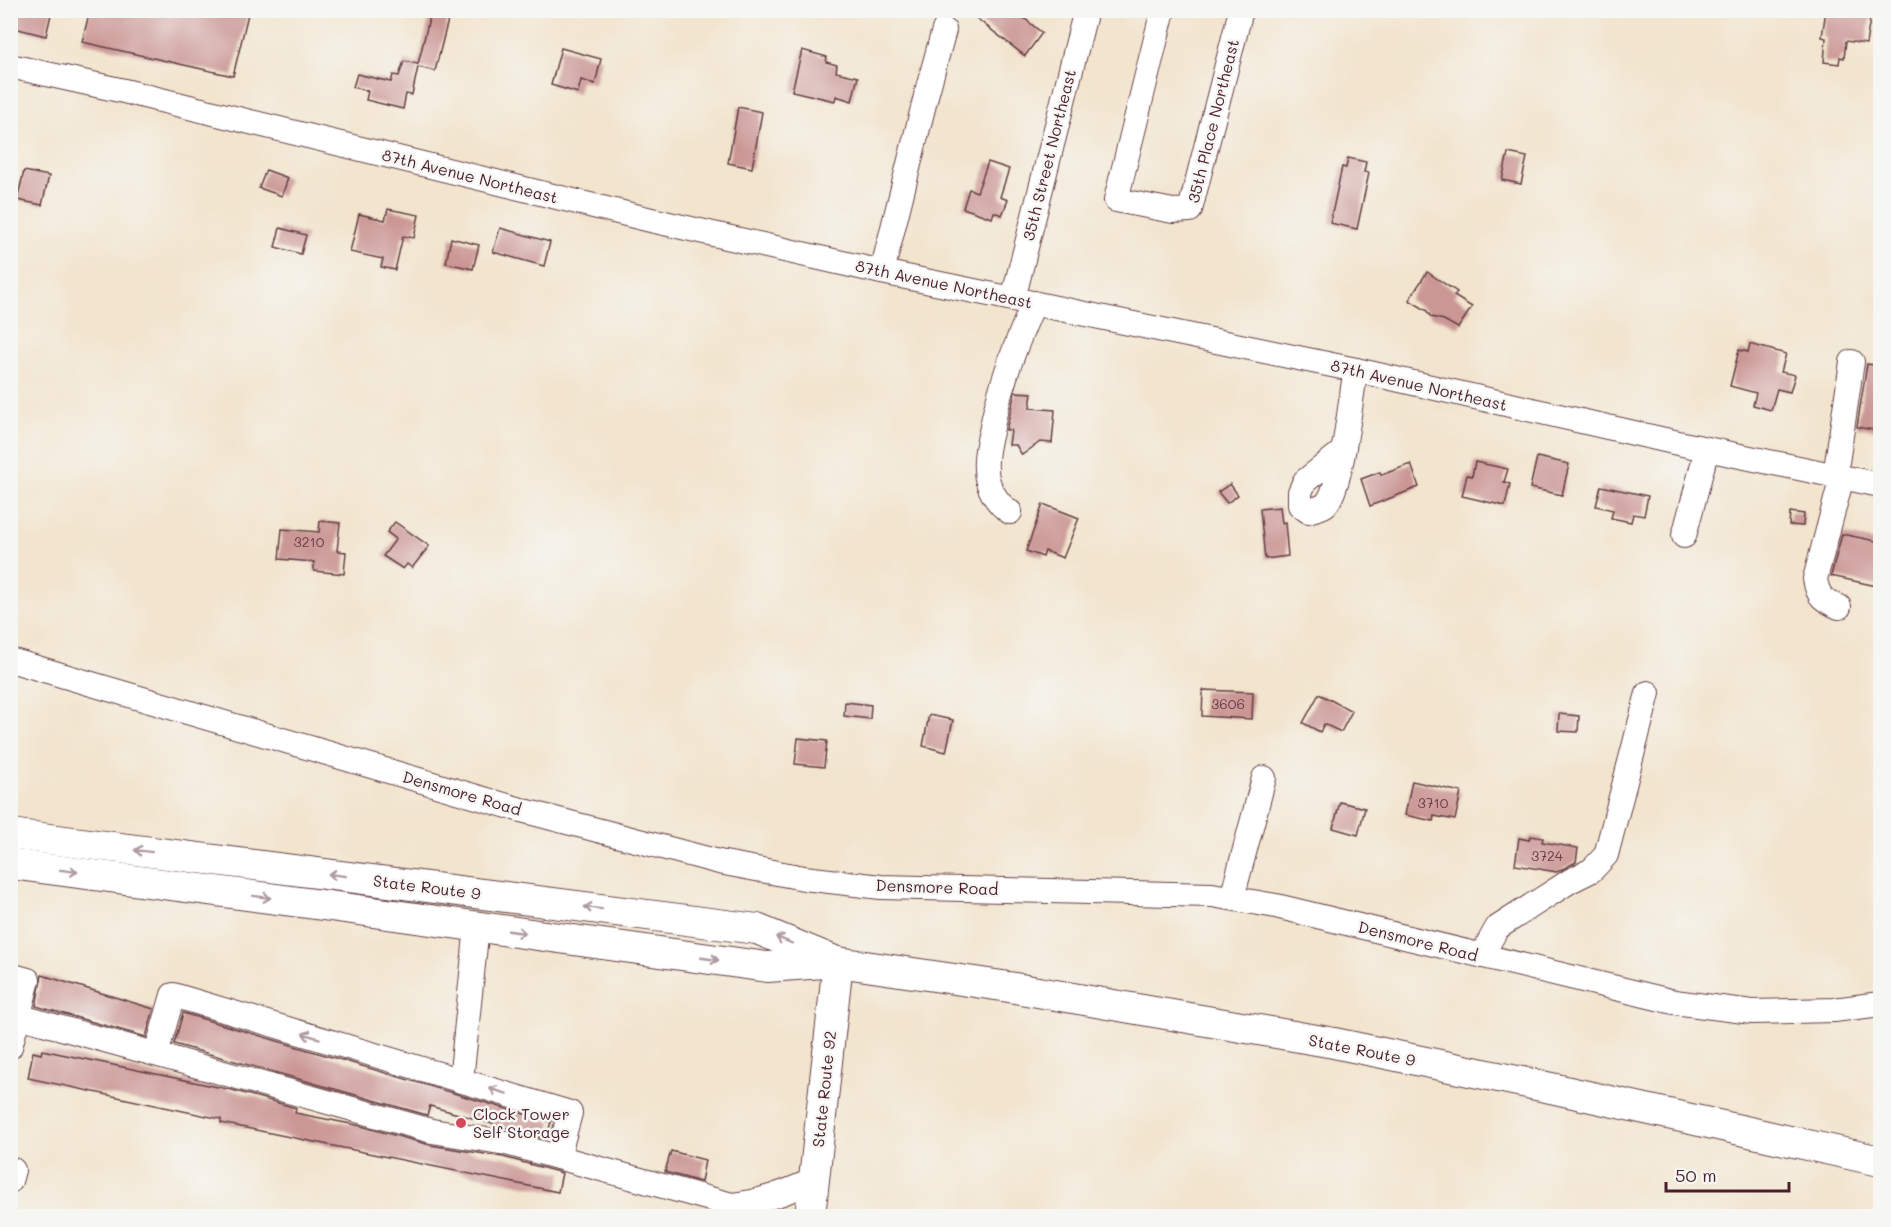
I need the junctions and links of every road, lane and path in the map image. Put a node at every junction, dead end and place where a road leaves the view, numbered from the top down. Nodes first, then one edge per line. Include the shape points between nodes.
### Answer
1 (1086, 10) edge
2 (1163, 10) edge
3 (1241, 10) edge
4 (944, 30) dead end
5 (10, 66) edge
6 (882, 272) junction
7 (1024, 301) junction
8 (1852, 362) dead end
9 (1356, 370) junction
10 (1707, 449) junction
11 (1342, 452) dead end
12 (1839, 476) junction
13 (1881, 485) edge
14 (1010, 512) dead end
15 (1684, 536) dead end
16 (1839, 607) dead end
17 (10, 660) edge
18 (1648, 693) dead end
19 (1264, 778) dead end
20 (10, 834) edge
21 (10, 864) edge
22 (1232, 898) junction
23 (477, 926) junction
24 (1484, 956) junction
25 (838, 962) junction
26 (10, 975) edge
27 (1881, 1004) edge
28 (18, 1016) junction
29 (10, 1047) edge
30 (156, 1054) junction
31 (461, 1081) junction
32 (558, 1157) junction
33 (1881, 1161) edge
34 (814, 1180) junction
35 (741, 1211) edge
36 (810, 1216) edge

1 - 7 street, 35th Street Northeast
2 - 3 street, 35th Place Northeast via 1116,200 1173,211 1190,210
4 - 6 street
5 - 6 street, 87th Avenue Northeast
6 - 7 street, 87th Avenue Northeast
7 - 9 street, 87th Avenue Northeast
7 - 14 street, 35th Street Northeast via 986,460 993,495
8 - 12 street
9 - 10 street, 87th Avenue Northeast
9 - 11 street
10 - 12 street, 87th Avenue Northeast
10 - 15 street
12 - 13 street, 87th Avenue Northeast
12 - 16 street via 1815,579 1822,598
17 - 22 street, Densmore Road via 510,807 719,862 881,887 1201,894
18 - 24 street via 1606,855 1592,870 1497,928
19 - 22 street
25 -> 20 main road, State Route 9 via 757,928
21 -> 23 main road, State Route 9
22 - 24 street, Densmore Road
23 -> 25 main road, State Route 9 via 767,967
23 - 31 street
24 - 27 street, Densmore Road via 1674,1002 1752,1012 1834,1010
25 - 33 main road, State Route 9 via 1334,1043
25 - 34 main road, State Route 92
26 - 28 street via 28,980
28 - 29 street
28 - 30 street
31 -> 30 street via 173,995
30 - 32 street via 432,1131 506,1143
32 -> 31 street via 570,1113
32 - 35 street
34 - 35 street via 751,1203
34 - 36 main road, State Route 92

